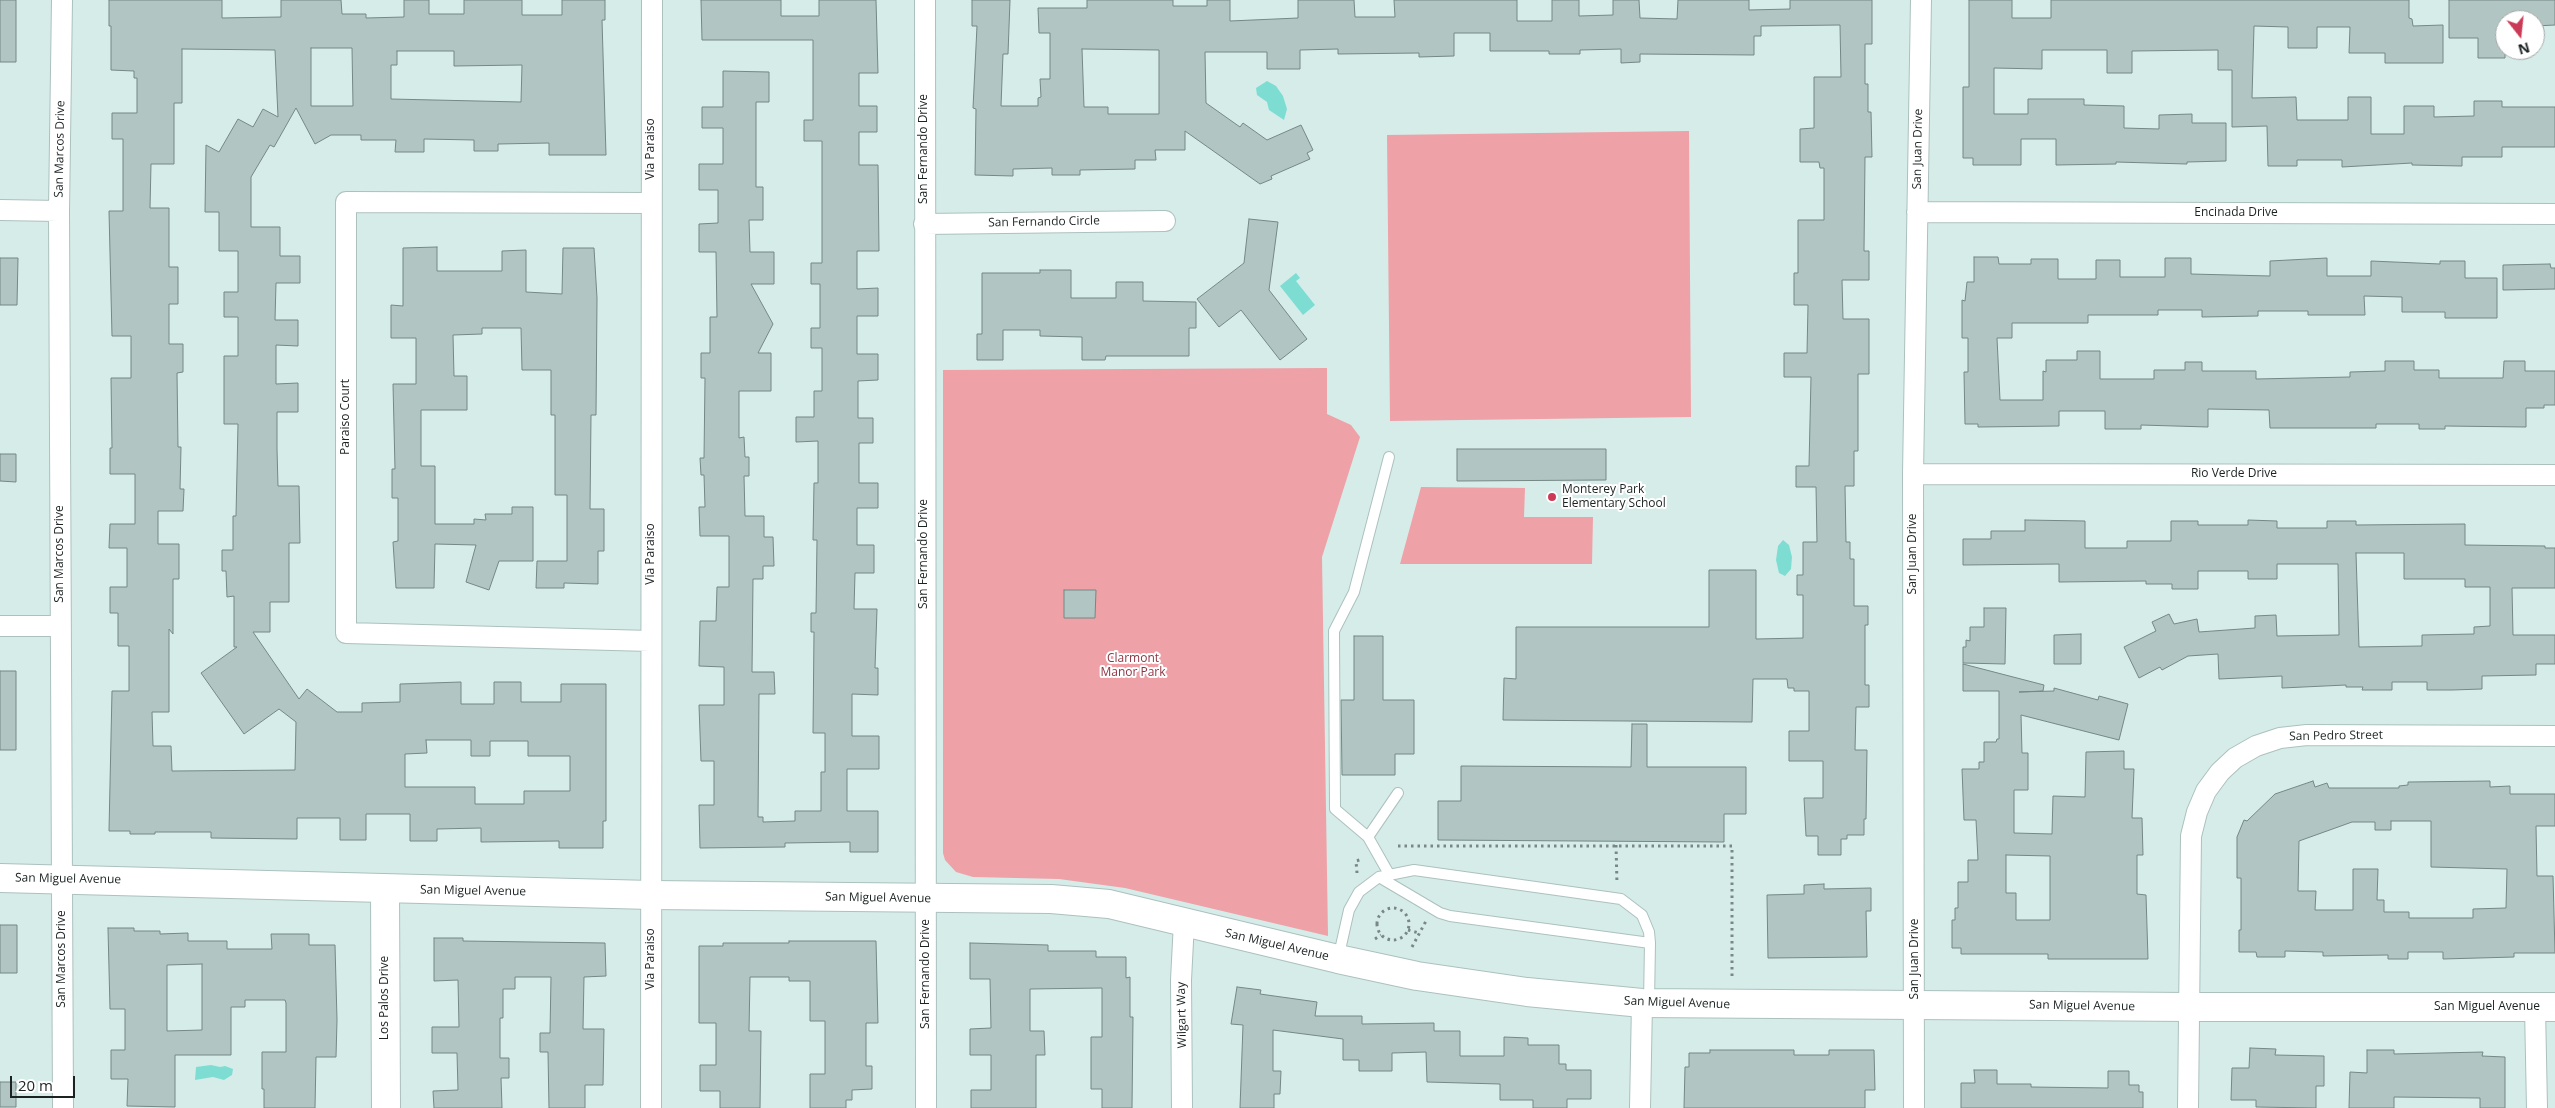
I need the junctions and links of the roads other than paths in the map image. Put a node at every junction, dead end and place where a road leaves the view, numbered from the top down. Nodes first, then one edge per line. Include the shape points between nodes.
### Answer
1 (62, 0) edge
2 (652, 0) edge
3 (925, 0) edge
4 (1921, 0) edge
5 (651, 203) junction
6 (0, 210) edge
7 (60, 210) junction
8 (1917, 212) junction
9 (2555, 214) edge
10 (1165, 221) dead end
11 (924, 224) junction
12 (1389, 457) dead end
13 (1913, 474) junction
14 (2555, 475) edge
15 (0, 626) edge
16 (60, 626) junction
17 (651, 641) junction
18 (2555, 736) edge
19 (1398, 793) dead end
20 (1368, 837) junction
21 (1384, 876) junction
22 (0, 878) edge
23 (62, 878) junction
24 (385, 889) junction
25 (651, 895) junction
26 (926, 899) junction
27 (1184, 922) junction
28 (1650, 943) junction
29 (1338, 959) junction
30 (1645, 1003) junction
31 (1915, 1005) junction
32 (2188, 1007) junction
33 (2545, 1007) edge
34 (63, 1108) edge
35 (386, 1108) edge
36 (651, 1108) edge
37 (926, 1108) edge
38 (1182, 1108) edge
39 (1640, 1108) edge
40 (1914, 1108) edge
41 (2188, 1108) edge
42 (2536, 1108) edge

1 - 7 street, San Marcos Drive
2 - 5 street, Via Paraiso
3 - 11 street, San Fernando Drive
4 - 8 street, San Juan Drive
5 - 17 street, Via Paraiso
5 - 17 street, Paraiso Court via 346,202 346,633
6 - 7 street
7 - 16 street, San Marcos Drive
8 - 9 street, Encinada Drive
8 - 13 street, San Juan Drive
10 - 11 street, San Fernando Circle
11 - 26 street, San Fernando Drive
12 - 20 lane via 1354,592 1334,632 1335,809
13 - 14 street, Rio Verde Drive
13 - 31 street, San Juan Drive
15 - 16 street
16 - 23 street, San Marcos Drive
17 - 25 street, Via Paraiso
18 - 32 street, San Pedro Street via 2307,735 2280,738 2235,758 2206,791 2191,836
19 - 20 lane
20 - 21 lane
21 - 28 lane via 1440,913 1450,916
21 - 28 lane via 1414,870 1611,896 1630,903 1642,915
21 - 29 lane via 1366,886 1354,900
22 - 23 street, San Miguel Avenue
23 - 24 street, San Miguel Avenue
23 - 34 street, San Marcos Drive
24 - 25 street, San Miguel Avenue
24 - 35 street, Los Palos Drive
25 - 26 street, San Miguel Avenue
25 - 36 street, Via Paraiso
26 - 27 street, San Miguel Avenue via 1033,898 1092,902
26 - 37 street, San Fernando Drive
27 - 29 street, San Miguel Avenue
27 - 38 street, Wilgart Way
28 - 30 lane
29 - 30 street, San Miguel Avenue via 1470,985
30 - 31 street, San Miguel Avenue
30 - 39 street
31 - 32 street, San Miguel Avenue
31 - 40 street, San Juan Drive
32 - 33 street, San Miguel Avenue
32 - 41 street, San Pedro Street
33 - 42 street

